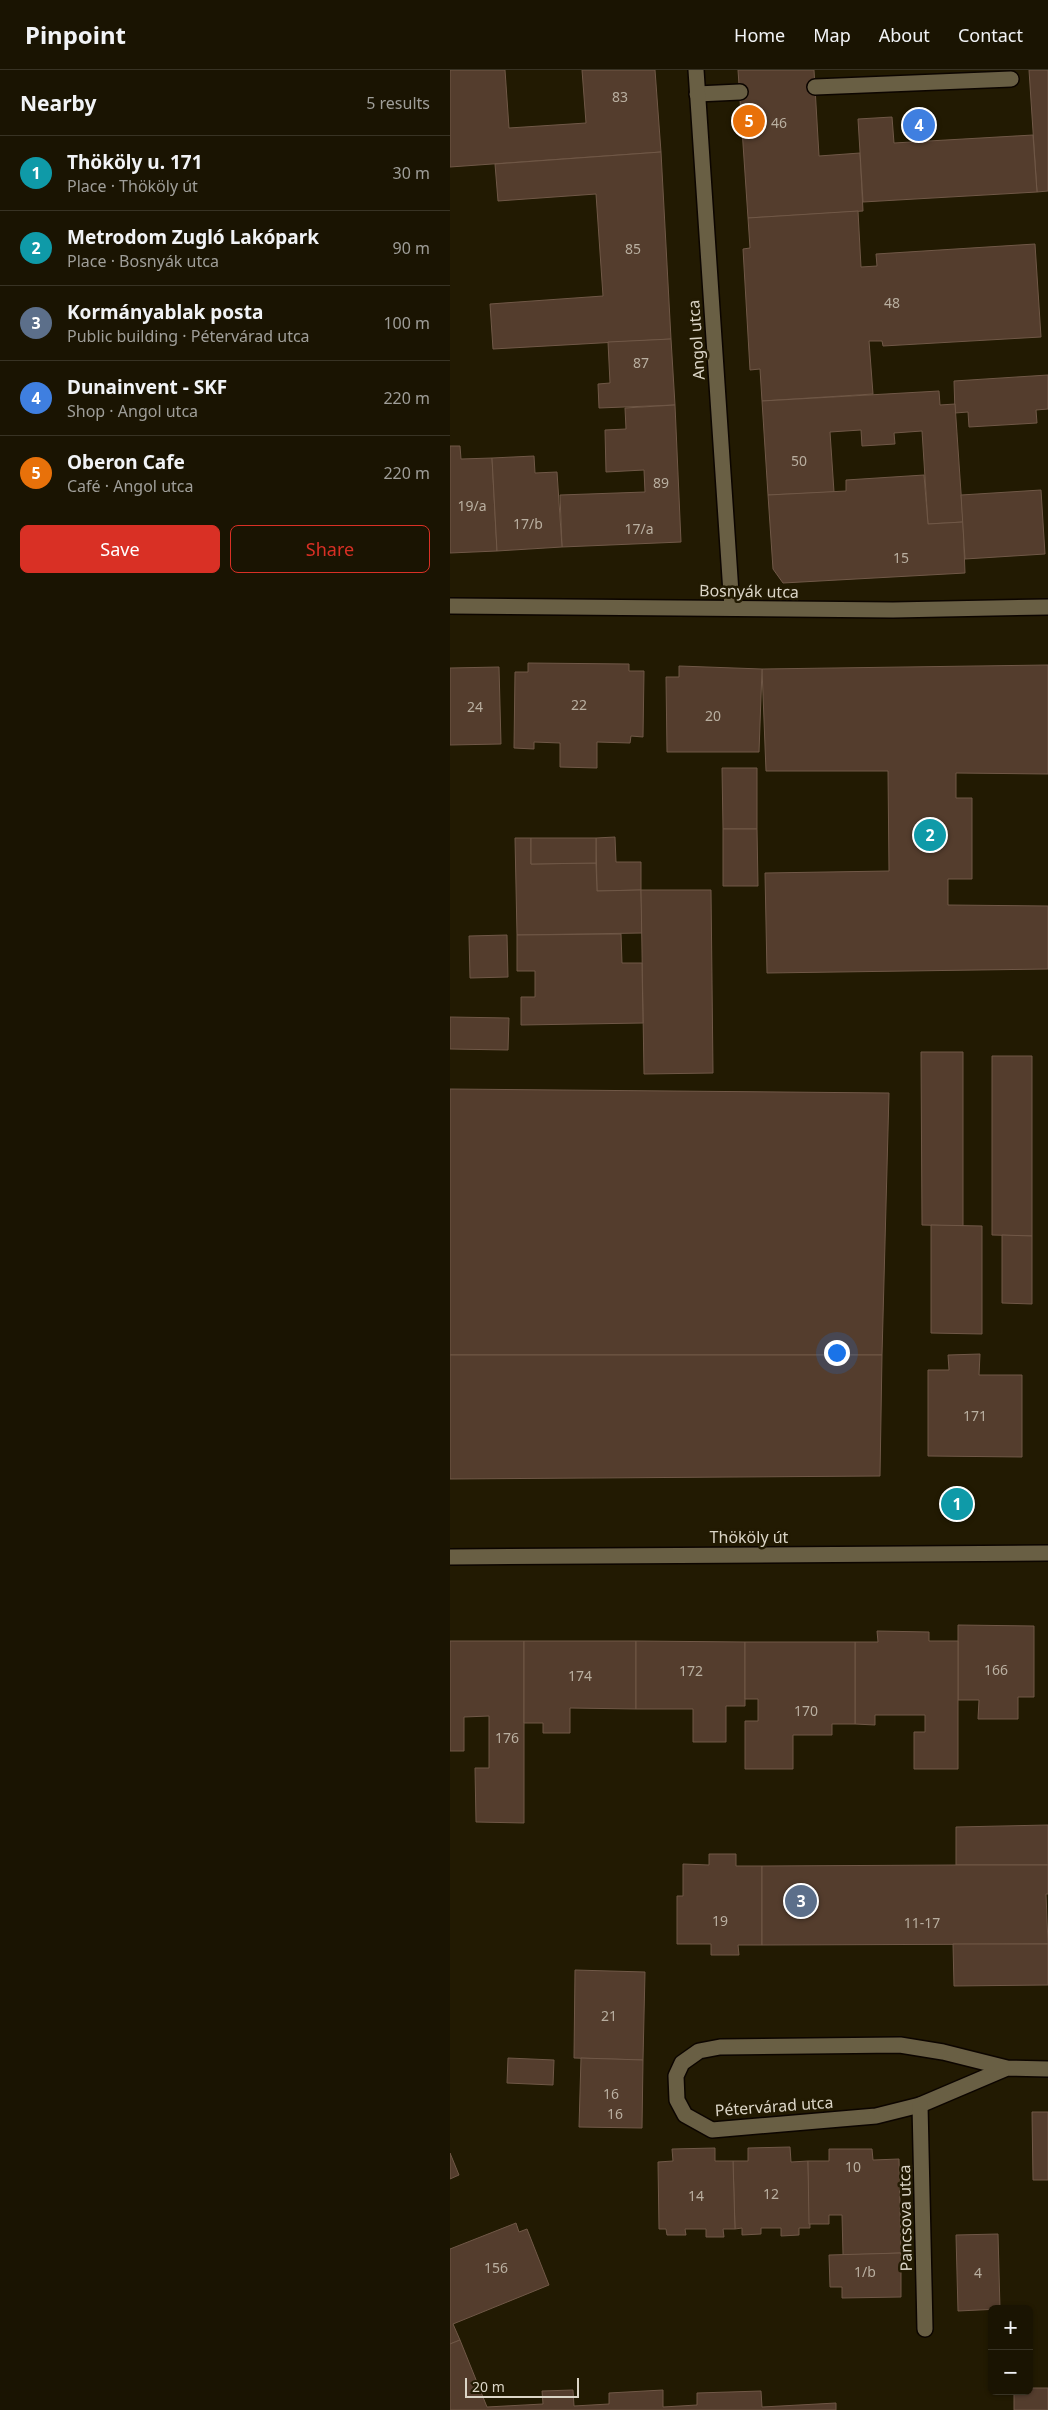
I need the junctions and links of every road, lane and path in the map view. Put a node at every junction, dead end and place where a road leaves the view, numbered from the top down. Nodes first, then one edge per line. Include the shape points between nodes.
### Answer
1 (696, 70) edge
2 (1011, 79) dead end
3 (815, 87) dead end
4 (740, 92) dead end
5 (697, 94) junction
6 (450, 606) edge
7 (1048, 607) edge
8 (732, 608) junction
9 (1048, 1553) edge
10 (450, 1557) edge
11 (1007, 2068) junction
12 (1048, 2069) edge
13 (920, 2106) junction
14 (925, 2329) dead end

1 - 5 street, Angol utca
2 - 3 street
4 - 5 street
5 - 8 street, Angol utca
6 - 8 street, Bosnyák utca
7 - 8 street, Bosnyák utca via 893,610
9 - 10 street, Thököly út
11 - 12 street, Pétervárad utca
11 - 13 street, Pétervárad utca
11 - 13 street, Pétervárad utca via 900,2045 720,2047 699,2051 682,2063 676,2076 677,2100 684,2115 712,2130 876,2116
13 - 14 street, Pancsova utca

